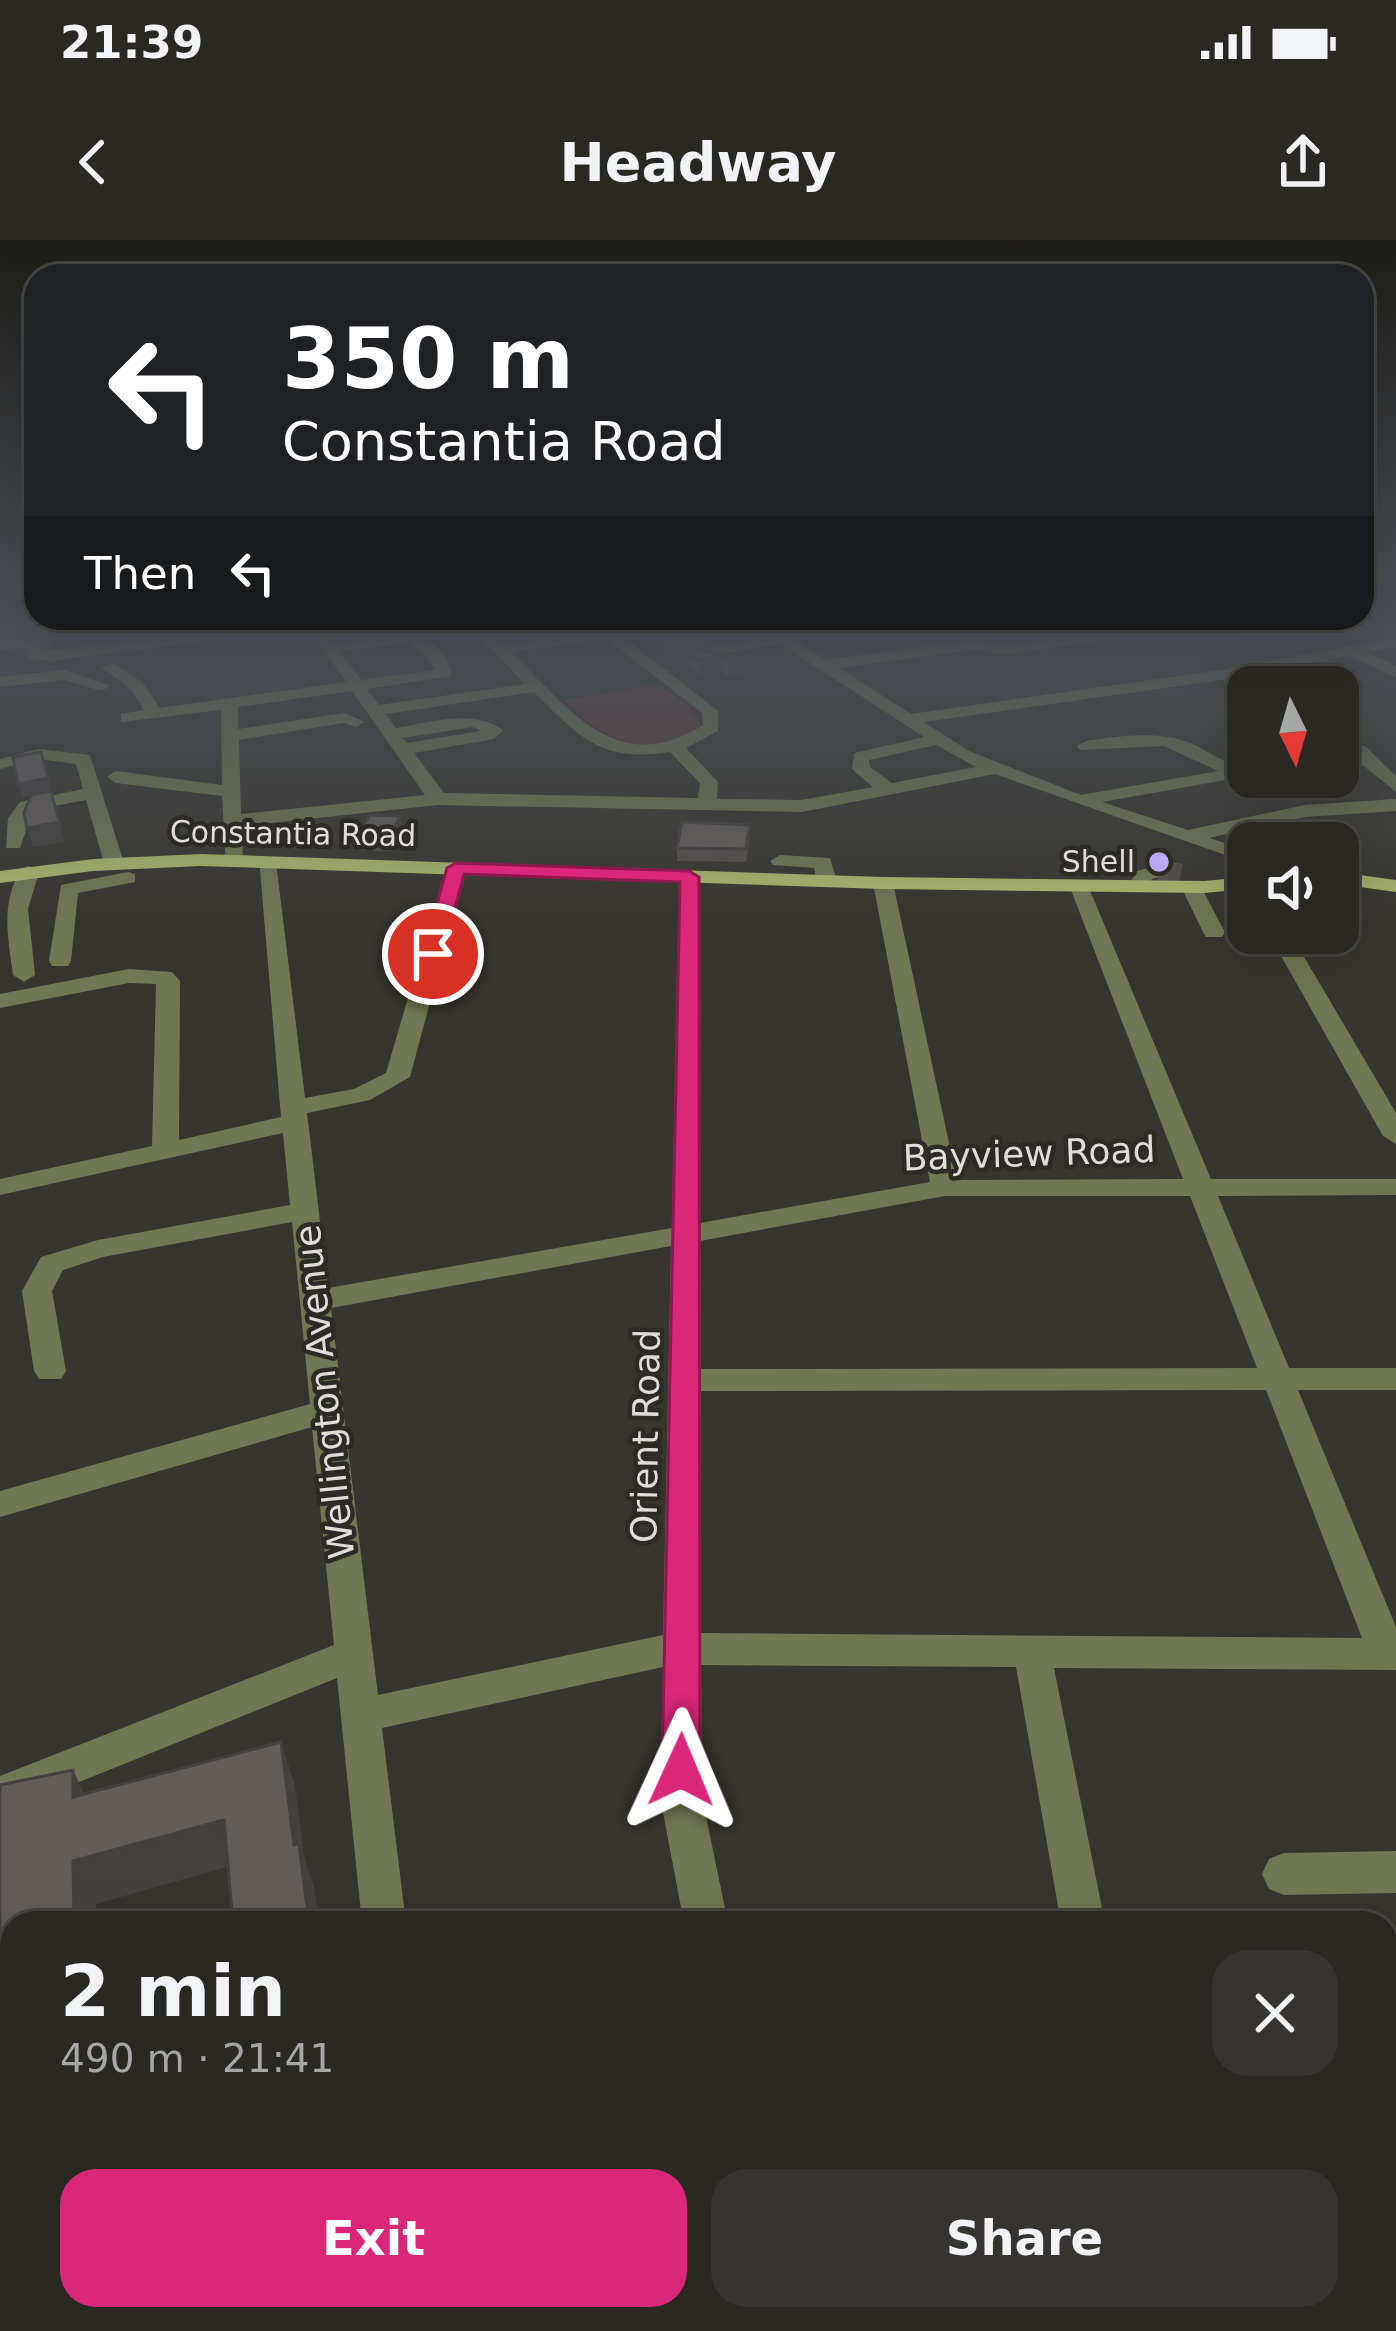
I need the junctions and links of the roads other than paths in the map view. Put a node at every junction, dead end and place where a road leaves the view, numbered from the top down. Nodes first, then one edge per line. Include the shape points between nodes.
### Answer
1 (229, 727) edge
2 (290, 727) edge
3 (387, 727) edge
4 (578, 727) edge
5 (710, 727) edge
6 (916, 727) edge
7 (229, 736) junction
8 (936, 740) junction
9 (674, 746) junction
10 (1086, 746) dead end
11 (1359, 746) edge
12 (1369, 750) junction
13 (1359, 752) edge
14 (7, 762) edge
15 (1227, 765) edge
16 (993, 769) junction
17 (1227, 775) edge
18 (116, 777) dead end
19 (1396, 787) edge
20 (230, 790) junction
21 (890, 790) junction
22 (94, 793) junction
23 (438, 799) junction
24 (1079, 801) junction
25 (707, 804) junction
26 (1396, 805) edge
27 (231, 821) junction
28 (1194, 840) junction
29 (13, 844) dead end
30 (1227, 853) edge
31 (249, 861) junction
32 (780, 861) dead end
33 (125, 868) junction
34 (456, 868) junction
35 (29, 872) junction
36 (0, 877) edge
37 (689, 877) junction
38 (827, 881) junction
39 (1359, 882) edge
40 (883, 883) junction
41 (1194, 884) junction
42 (1079, 885) junction
43 (1227, 886) edge
44 (1359, 890) edge
45 (1396, 890) edge
46 (118, 911) dead end
47 (1214, 932) dead end
48 (1291, 954) edge
49 (60, 961) dead end
50 (24, 975) dead end
51 (0, 1000) edge
52 (291, 1116) junction
53 (1396, 1136) edge
54 (165, 1151) junction
55 (0, 1187) edge
56 (1197, 1187) junction
57 (1396, 1187) edge
58 (945, 1188) junction
59 (303, 1211) junction
60 (689, 1237) junction
61 (314, 1301) junction
62 (50, 1371) dead end
63 (1274, 1377) junction
64 (1396, 1378) edge
65 (684, 1380) junction
66 (326, 1411) junction
67 (0, 1504) edge
68 (682, 1649) junction
69 (1032, 1652) junction
70 (354, 1654) junction
71 (1392, 1654) edge
72 (361, 1716) junction
73 (0, 1795) edge
74 (1396, 1872) edge
75 (1284, 1874) dead end
76 (383, 1911) edge
77 (704, 1911) edge
78 (1081, 1911) edge

1 - 7 street, Wellington Avenue
2 - 7 street
3 - 23 street
4 - 9 street via 590,738 634,748
5 - 9 street
6 - 8 street
7 - 20 street, Wellington Avenue
8 - 16 street
8 - 21 street via 860,757 861,769
9 - 25 street via 709,782
10 - 15 street via 1179,742
11 - 12 street
12 - 13 street
12 - 19 street
14 - 22 street via 52,753 84,758
16 - 21 street
16 - 24 street
17 - 24 street
18 - 20 street
20 - 27 street, Wellington Avenue
21 - 25 street via 802,806
22 - 29 street via 27,806
22 - 33 street
23 - 25 street
23 - 27 street
24 - 28 street
26 - 28 street via 1305,811
27 - 31 street, Wellington Avenue
28 - 30 street
31 - 33 main road, Constantia Road
31 - 34 main road, Constantia Road
31 - 52 street, Wellington Avenue
32 - 38 street via 823,862
33 - 35 main road, Constantia Road
33 - 46 street
33 - 49 street via 68,889
34 - 37 main road, Constantia Road
34 - 52 street via 397,1077
35 - 36 main road, Constantia Road
35 - 50 street via 17,922
37 - 38 main road, Constantia Road
37 - 60 street, Orient Road
38 - 40 main road, Constantia Road
39 - 45 main road
40 - 42 main road, Constantia Road
40 - 58 street
41 - 42 main road, Constantia Road
41 - 43 main road, Constantia Road
41 - 47 street
42 - 56 street
44 - 45 main road
48 - 53 street
51 - 54 street via 164,977
52 - 54 street
52 - 59 street, Wellington Avenue
54 - 55 street
56 - 57 street, Bayview Road
56 - 58 street, Bayview Road
56 - 63 street
58 - 60 street, Bayview Road
59 - 61 street, Wellington Avenue
59 - 62 street via 51,1264 37,1291
60 - 61 street, Bayview Road
60 - 65 street, Orient Road
61 - 66 street, Wellington Avenue
63 - 64 street
63 - 65 street
63 - 71 street
65 - 68 street, Orient Road
66 - 67 street
66 - 70 street, Wellington Avenue
68 - 69 street
68 - 72 street
68 - 77 street, Orient Road via 681,1797
69 - 71 street
69 - 78 street
70 - 72 street, Wellington Avenue
70 - 73 street
72 - 76 street, Wellington Avenue
74 - 75 street

